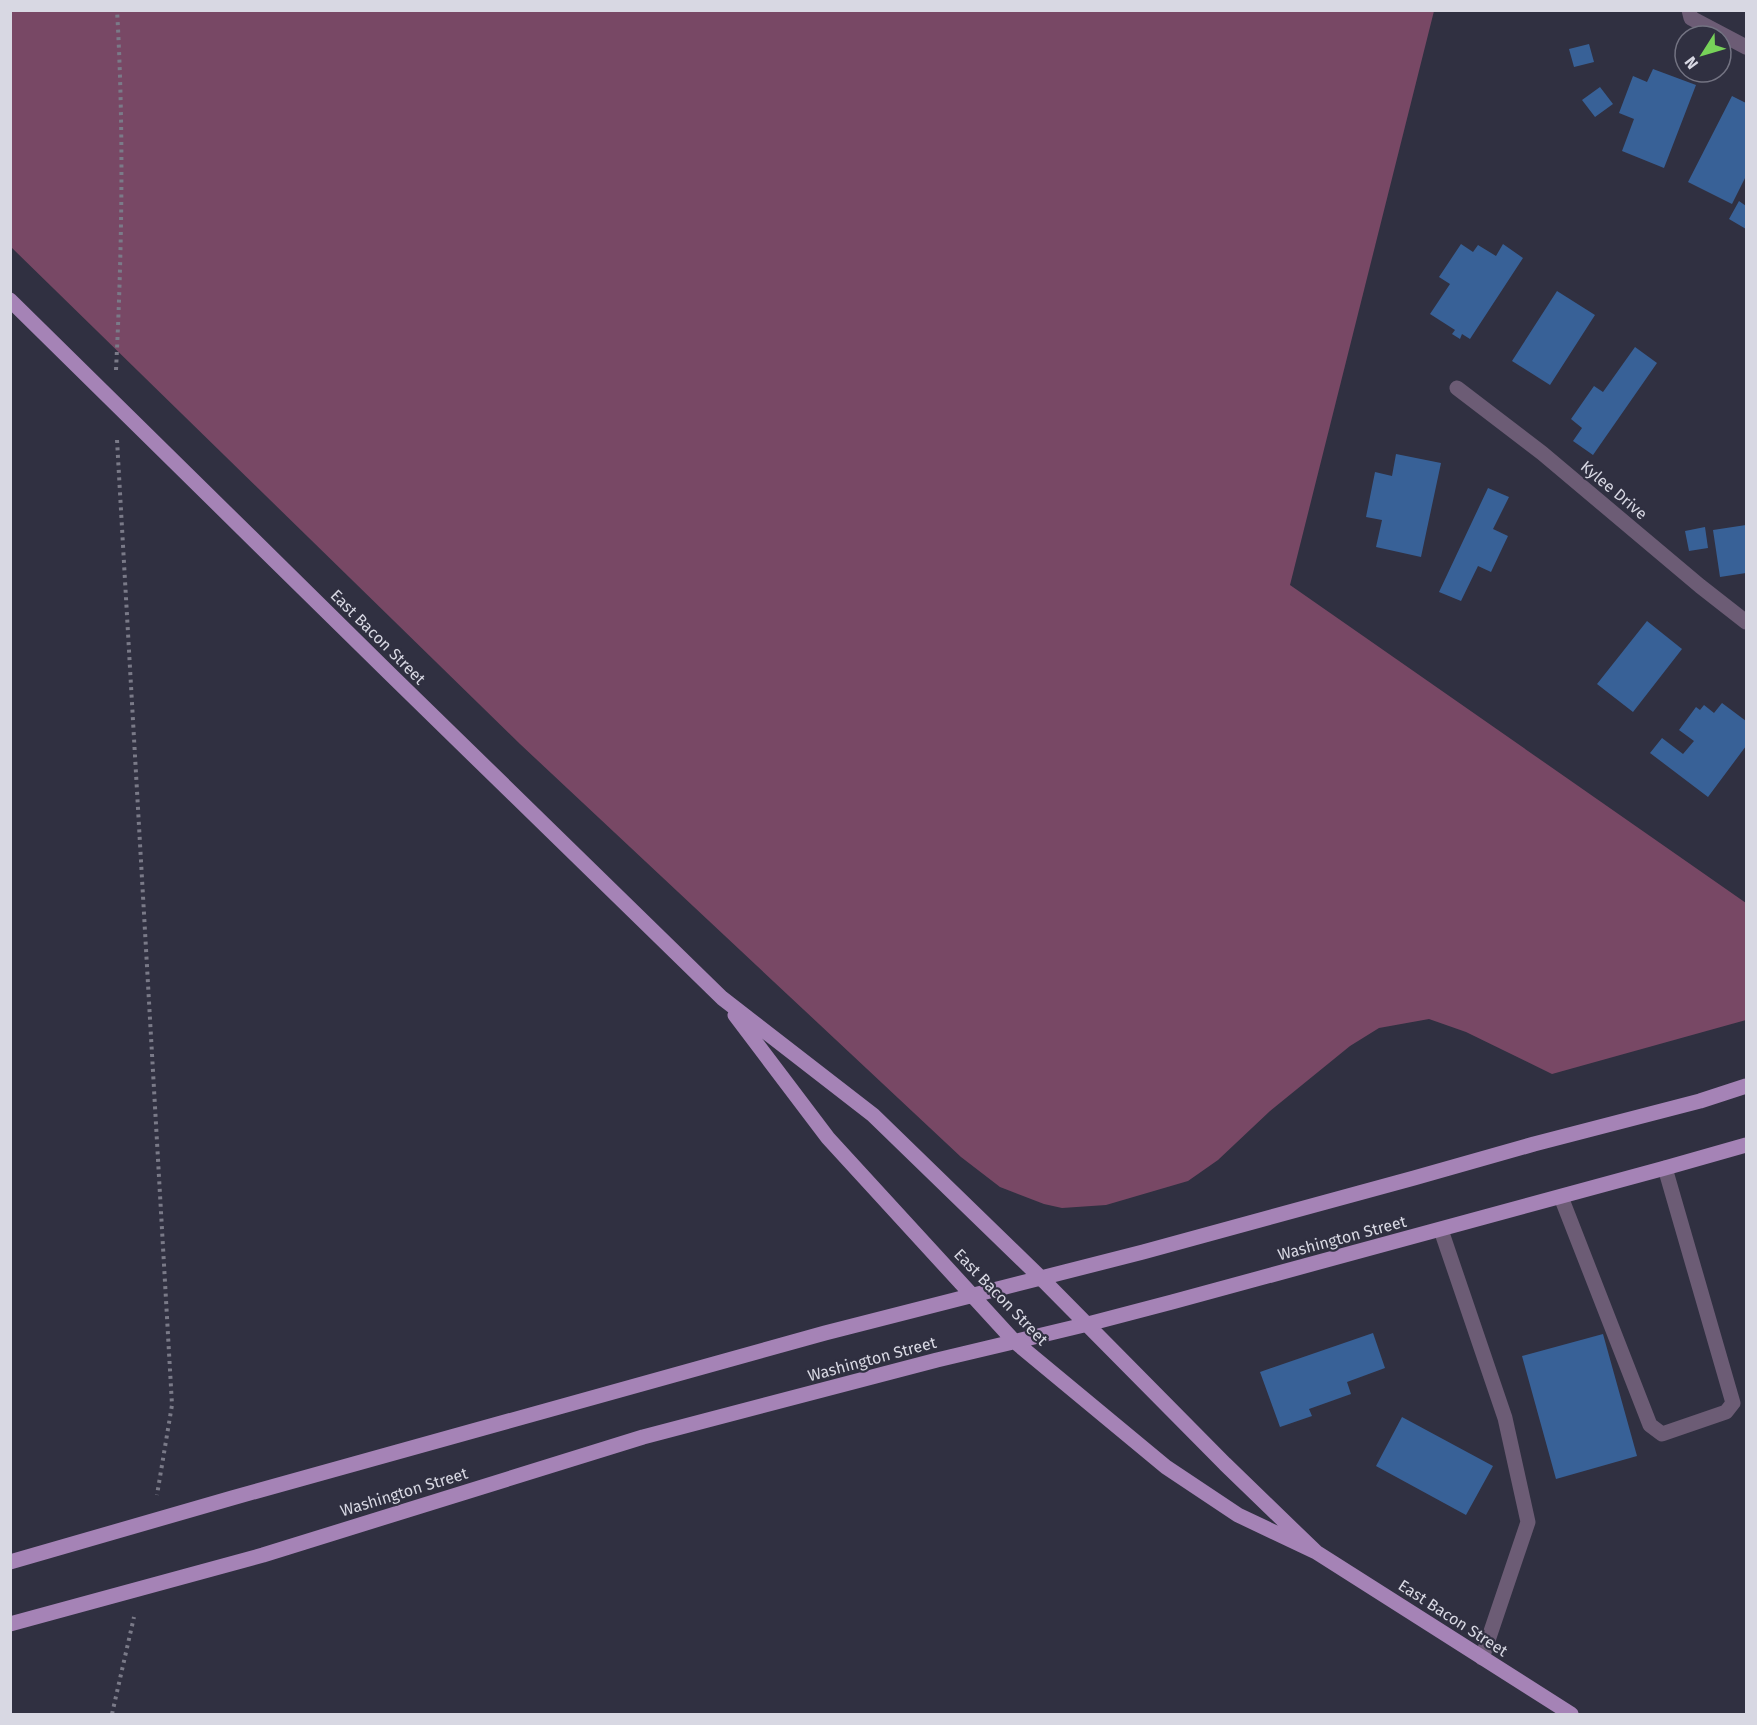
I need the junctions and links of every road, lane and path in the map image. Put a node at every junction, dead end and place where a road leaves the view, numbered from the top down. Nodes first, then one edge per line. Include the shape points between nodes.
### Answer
1 (117, 10) edge
2 (1689, 10) edge
3 (1746, 47) edge
4 (10, 300) edge
5 (1457, 388) dead end
6 (115, 401) junction
7 (1746, 622) edge
8 (722, 998) junction
9 (1746, 1086) edge
10 (1746, 1145) edge
11 (1665, 1168) junction
12 (1561, 1197) junction
13 (1441, 1230) junction
14 (1041, 1278) junction
15 (971, 1296) junction
16 (1088, 1324) junction
17 (1014, 1341) junction
18 (152, 1522) junction
19 (1316, 1552) junction
20 (10, 1562) edge
21 (140, 1589) junction
22 (10, 1624) edge
23 (1482, 1658) junction
24 (112, 1714) edge
25 (1571, 1714) edge

1 - 6 path via 121,70 121,274
2 - 3 street via 1691,18
4 - 6 main road, East Bacon Street
5 - 7 street, Kylee Drive
6 - 8 main road, East Bacon Street
6 - 18 path via 172,1405
8 - 14 main road, East Bacon Street via 873,1115
8 - 15 main road, East Bacon Street via 828,1138
9 - 14 main road
10 - 11 main road, Washington Street
11 - 12 main road, Washington Street
11 - 12 street via 1733,1403 1726,1412 1662,1434 1650,1425
12 - 13 main road, Washington Street
13 - 16 main road, Washington Street
13 - 23 street via 1505,1418 1528,1522
14 - 15 main road
14 - 16 main road, East Bacon Street
15 - 17 main road, East Bacon Street
15 - 18 main road via 825,1333
16 - 17 main road, Washington Street
16 - 19 main road, East Bacon Street
17 - 19 main road, East Bacon Street via 1166,1467 1238,1515
17 - 21 main road, Washington Street via 643,1437
18 - 20 main road
19 - 23 main road, East Bacon Street
21 - 22 main road, Washington Street
21 - 24 path
23 - 25 main road, East Bacon Street

